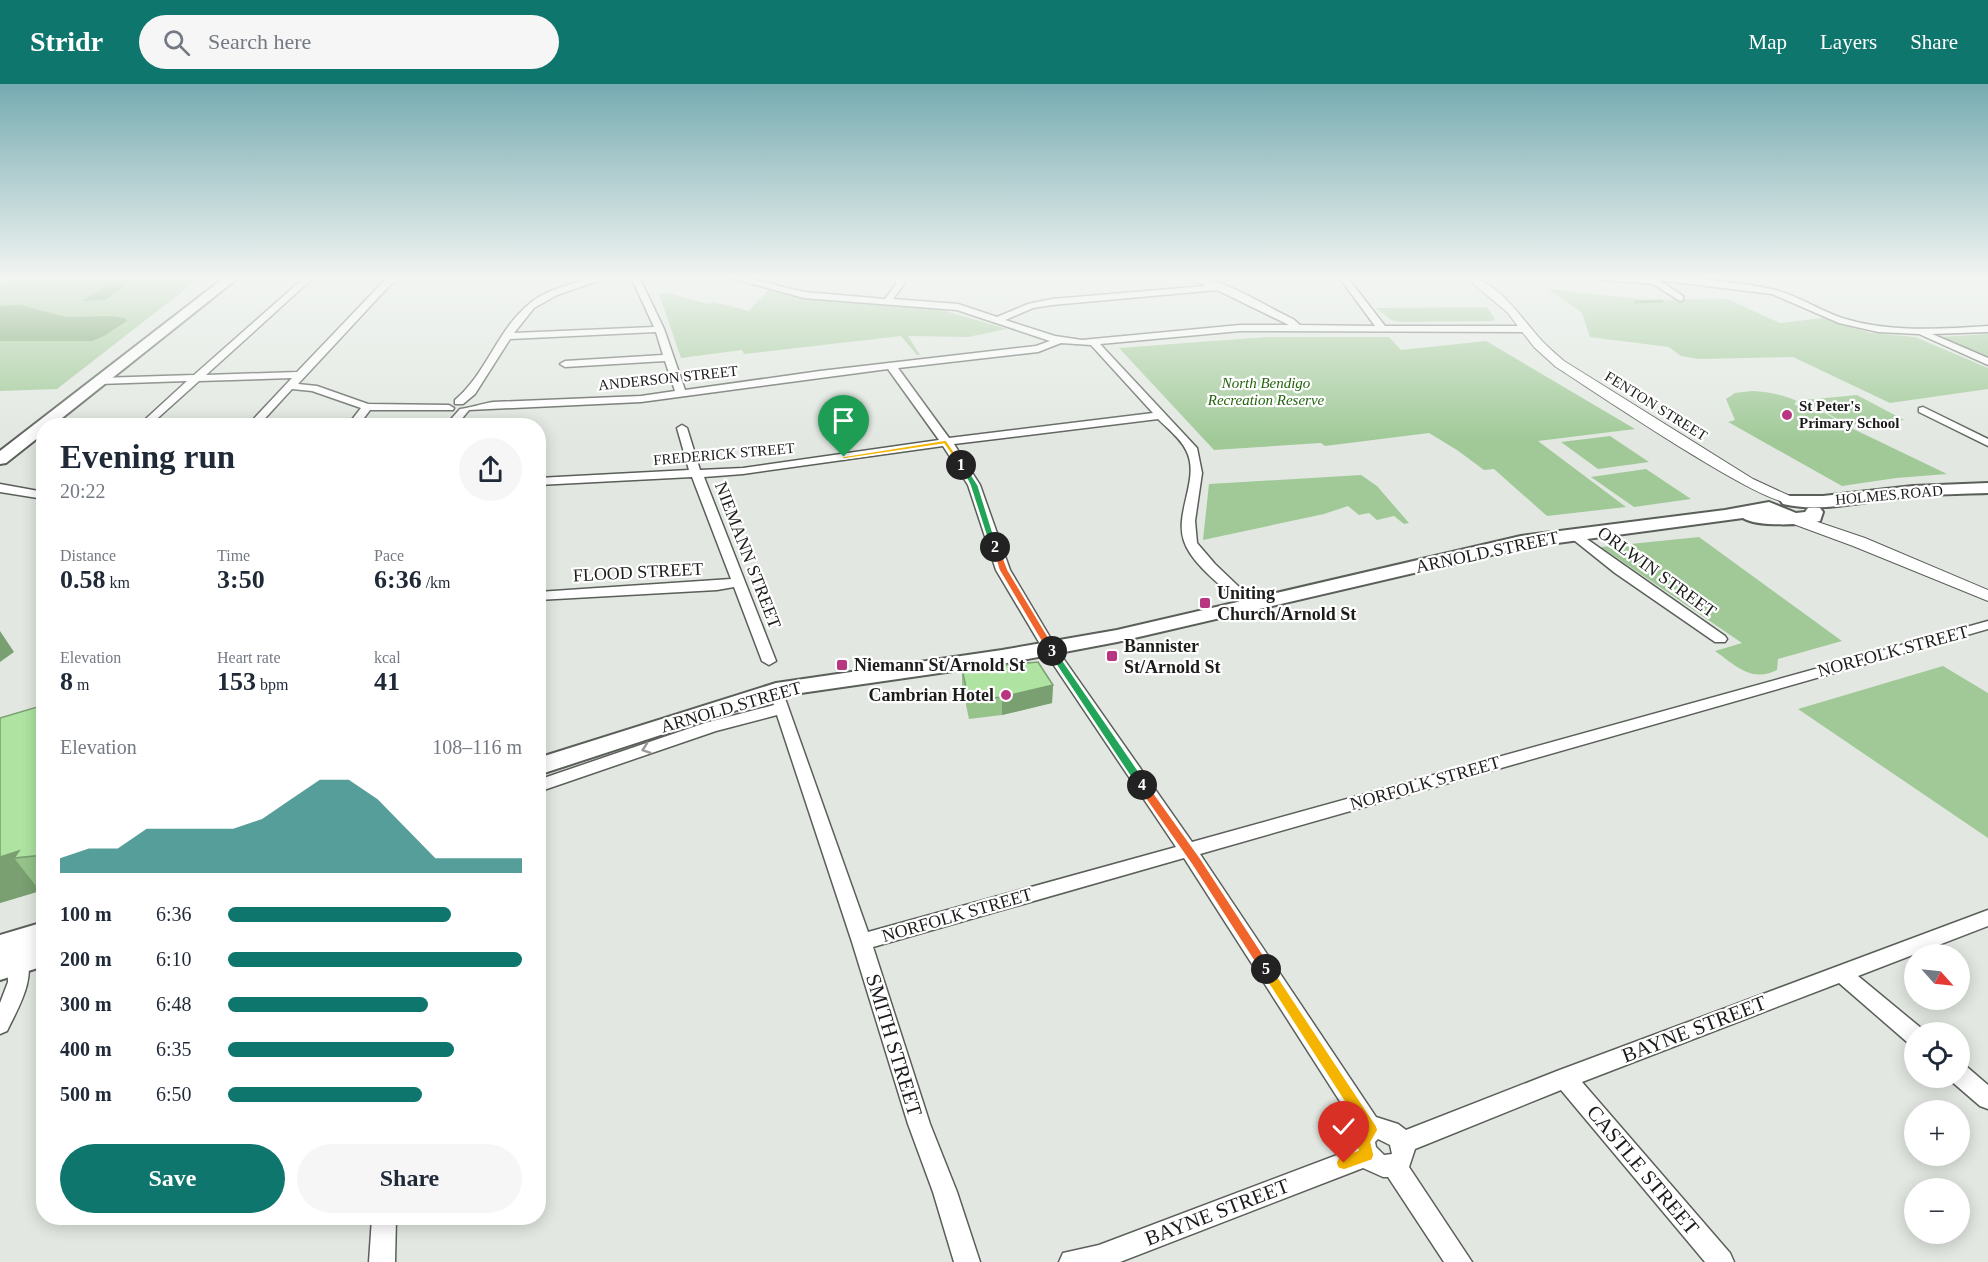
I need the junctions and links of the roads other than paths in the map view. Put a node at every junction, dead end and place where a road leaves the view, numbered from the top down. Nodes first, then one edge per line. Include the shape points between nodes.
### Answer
1 (154, 332) edge
2 (158, 332) edge
3 (248, 332) edge
4 (339, 332) edge
5 (510, 332) edge
6 (639, 332) edge
7 (660, 332) edge
8 (1034, 332) edge
9 (1201, 332) edge
10 (1525, 332) edge
11 (1920, 332) edge
12 (507, 336) junction
13 (1059, 340) junction
14 (1094, 343) junction
15 (669, 358) junction
16 (1988, 362) edge
17 (565, 364) dead end
18 (891, 366) junction
19 (300, 375) junction
20 (195, 379) junction
21 (93, 386) junction
22 (290, 386) junction
23 (681, 394) junction
24 (367, 407) junction
25 (461, 408) edge
26 (1923, 410) dead end
27 (1161, 415) junction
28 (44, 418) edge
29 (45, 418) edge
30 (152, 418) edge
31 (260, 418) edge
32 (358, 418) edge
33 (34, 427) junction
34 (682, 428) dead end
35 (946, 442) junction
36 (1988, 443) edge
37 (0, 447) edge
38 (0, 454) edge
39 (0, 459) edge
40 (696, 474) junction
41 (546, 482) edge
42 (0, 488) edge
43 (1988, 488) edge
44 (36, 495) edge
45 (1782, 507) junction
46 (1814, 513) junction
47 (1575, 534) junction
48 (1859, 542) junction
49 (739, 582) junction
50 (546, 596) edge
51 (1988, 596) edge
52 (1252, 606) junction
53 (1988, 625) edge
54 (1720, 639) dead end
55 (1054, 655) junction
56 (769, 661) dead end
57 (779, 699) junction
58 (608, 745) junction
59 (546, 764) edge
60 (546, 770) edge
61 (546, 783) edge
62 (1188, 851) junction
63 (1988, 918) edge
64 (36, 940) edge
65 (862, 942) junction
66 (13, 957) edge
67 (1842, 974) junction
68 (0, 1023) edge
69 (1904, 1027) edge
70 (1565, 1078) junction
71 (1970, 1083) edge
72 (1988, 1099) edge
73 (1371, 1130) junction
74 (1402, 1143) junction
75 (1367, 1155) junction
76 (1395, 1166) junction
77 (384, 1225) edge
78 (1095, 1259) edge
79 (382, 1262) edge
80 (967, 1262) edge
81 (1072, 1262) edge
82 (1459, 1262) edge
83 (1721, 1262) edge

1 - 29 main road
2 - 21 main road
3 - 20 street
4 - 19 street
5 - 12 street
6 - 12 street
7 - 15 street
8 - 13 street
9 - 14 street, ANDERSON STREET
10 - 45 street, FENTON STREET via 1566,368
11 - 16 street
12 - 25 street
13 - 14 street, ANDERSON STREET
13 - 18 street, ANDERSON STREET via 1023,351
14 - 27 street
15 - 17 street
15 - 23 street
18 - 23 street, ANDERSON STREET
18 - 35 street
19 - 20 street
19 - 22 street
20 - 21 street
20 - 30 street
21 - 28 main road via 90,383
22 - 24 street, ANDERSON STREET via 313,388
22 - 31 street
23 - 25 street, ANDERSON STREET
24 - 25 street, ANDERSON STREET
24 - 32 street
26 - 36 street
27 - 35 street, FREDERICK STREET
27 - 52 street via 1195,456 1190,541
33 - 37 main road
33 - 38 main road
33 - 39 main road
34 - 40 street, NIEMANN STREET
35 - 40 street, FREDERICK STREET
35 - 55 street via 974,485 1003,570
40 - 41 street, FREDERICK STREET
40 - 49 street, NIEMANN STREET
42 - 44 street
43 - 45 main road, HOLMES ROAD via 1913,491
43 - 46 main road, HOLMES ROAD via 1832,506
45 - 46 main road, HOLMES ROAD via 1808,519
45 - 47 main road, ARNOLD STREET
45 - 48 street, FENTON STREET
46 - 48 street
47 - 52 main road, ARNOLD STREET via 1504,545
47 - 54 street, ORLWIN STREET via 1626,575
48 - 51 street
49 - 50 street, FLOOD STREET
49 - 56 street, NIEMANN STREET
52 - 55 main road, ARNOLD STREET via 1167,634
53 - 62 street, NORFOLK STREET
55 - 57 main road, ARNOLD STREET via 980,670 819,682
55 - 62 street
57 - 58 main road, ARNOLD STREET
57 -> 61 street, ARNOLD STREET via 711,727
57 - 65 street, SMITH STREET
58 - 59 main road, ARNOLD STREET
58 - 60 main road, ARNOLD STREET
62 - 65 street, NORFOLK STREET
62 - 73 street
63 - 67 street, BAYNE STREET
64 - 66 main road
65 - 80 street, SMITH STREET
66 - 68 street via 19,981
67 - 69 street
67 - 70 street, BAYNE STREET
70 - 74 street, BAYNE STREET
70 - 83 street, CASTLE STREET
71 - 72 street
73 - 74 street via 1385,1130
73 - 75 street via 1363,1140
74 - 76 street via 1404,1157
75 - 76 street via 1377,1164
75 - 78 street, BAYNE STREET
76 - 82 street
77 - 79 street
78 - 81 street, BAYNE STREET

